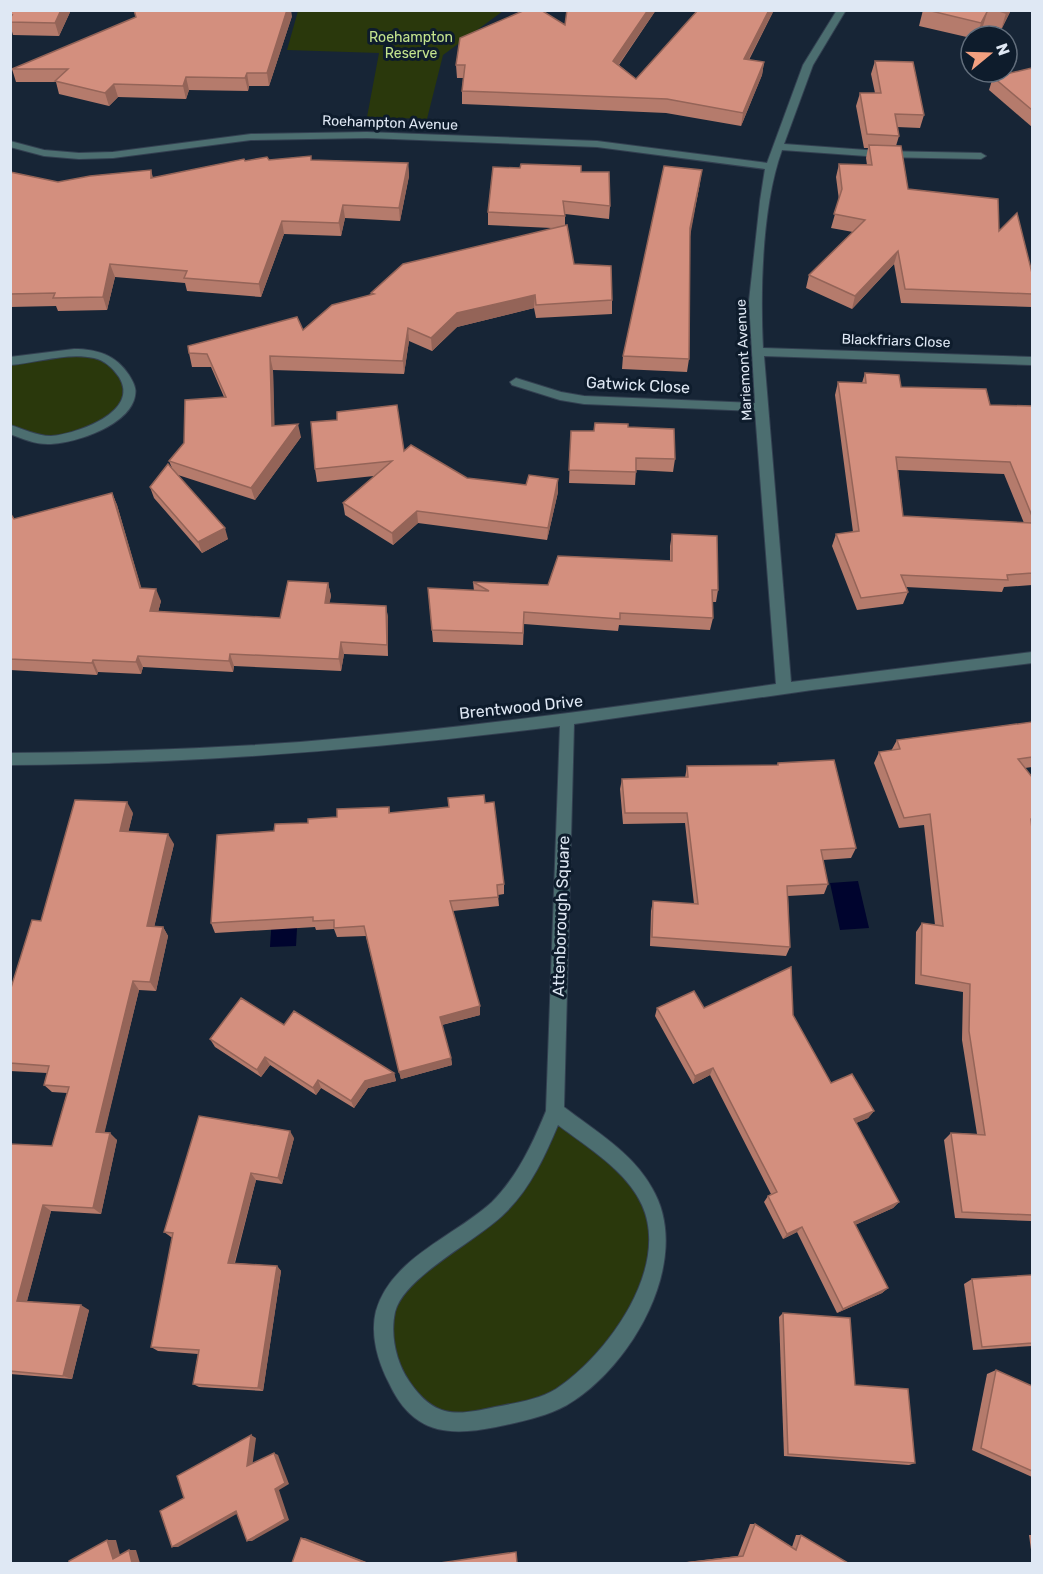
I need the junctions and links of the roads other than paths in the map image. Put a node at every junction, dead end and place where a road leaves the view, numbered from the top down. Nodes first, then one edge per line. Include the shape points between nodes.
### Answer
1 (842, 10) edge
2 (10, 144) edge
3 (779, 147) junction
4 (981, 156) dead end
5 (771, 167) junction
6 (759, 352) junction
7 (10, 361) edge
8 (1032, 361) edge
9 (516, 382) dead end
10 (761, 407) junction
11 (10, 429) edge
12 (1032, 658) edge
13 (784, 689) junction
14 (567, 720) junction
15 (10, 759) edge
16 (555, 1111) junction

1 - 3 street, Mariemont Avenue via 808,65
2 - 5 street, Roehampton Avenue via 53,154 98,156 134,155 282,135 434,137 617,146
3 - 4 street
3 - 5 street, Mariemont Avenue
5 - 6 street, Mariemont Avenue via 755,301
6 - 8 street, Blackfriars Close
6 - 10 street, Mariemont Avenue
7 - 11 street via 91,353 116,365 129,385 123,409 93,431 47,440
9 - 10 street, Gatwick Close via 584,400
10 - 13 street, Mariemont Avenue
12 - 13 street, Brentwood Drive
13 - 14 street, Brentwood Drive
14 - 15 street, Brentwood Drive via 274,750 188,756
14 - 16 street, Attenborough Square
16 - 16 street, Attenborough Square via 609,1154 633,1178 651,1205 659,1241 647,1288 638,1311 609,1355 562,1396 543,1405 481,1420 458,1424 438,1421 411,1402 392,1370 385,1348 387,1308 399,1287 420,1266 485,1220 504,1201 535,1158

